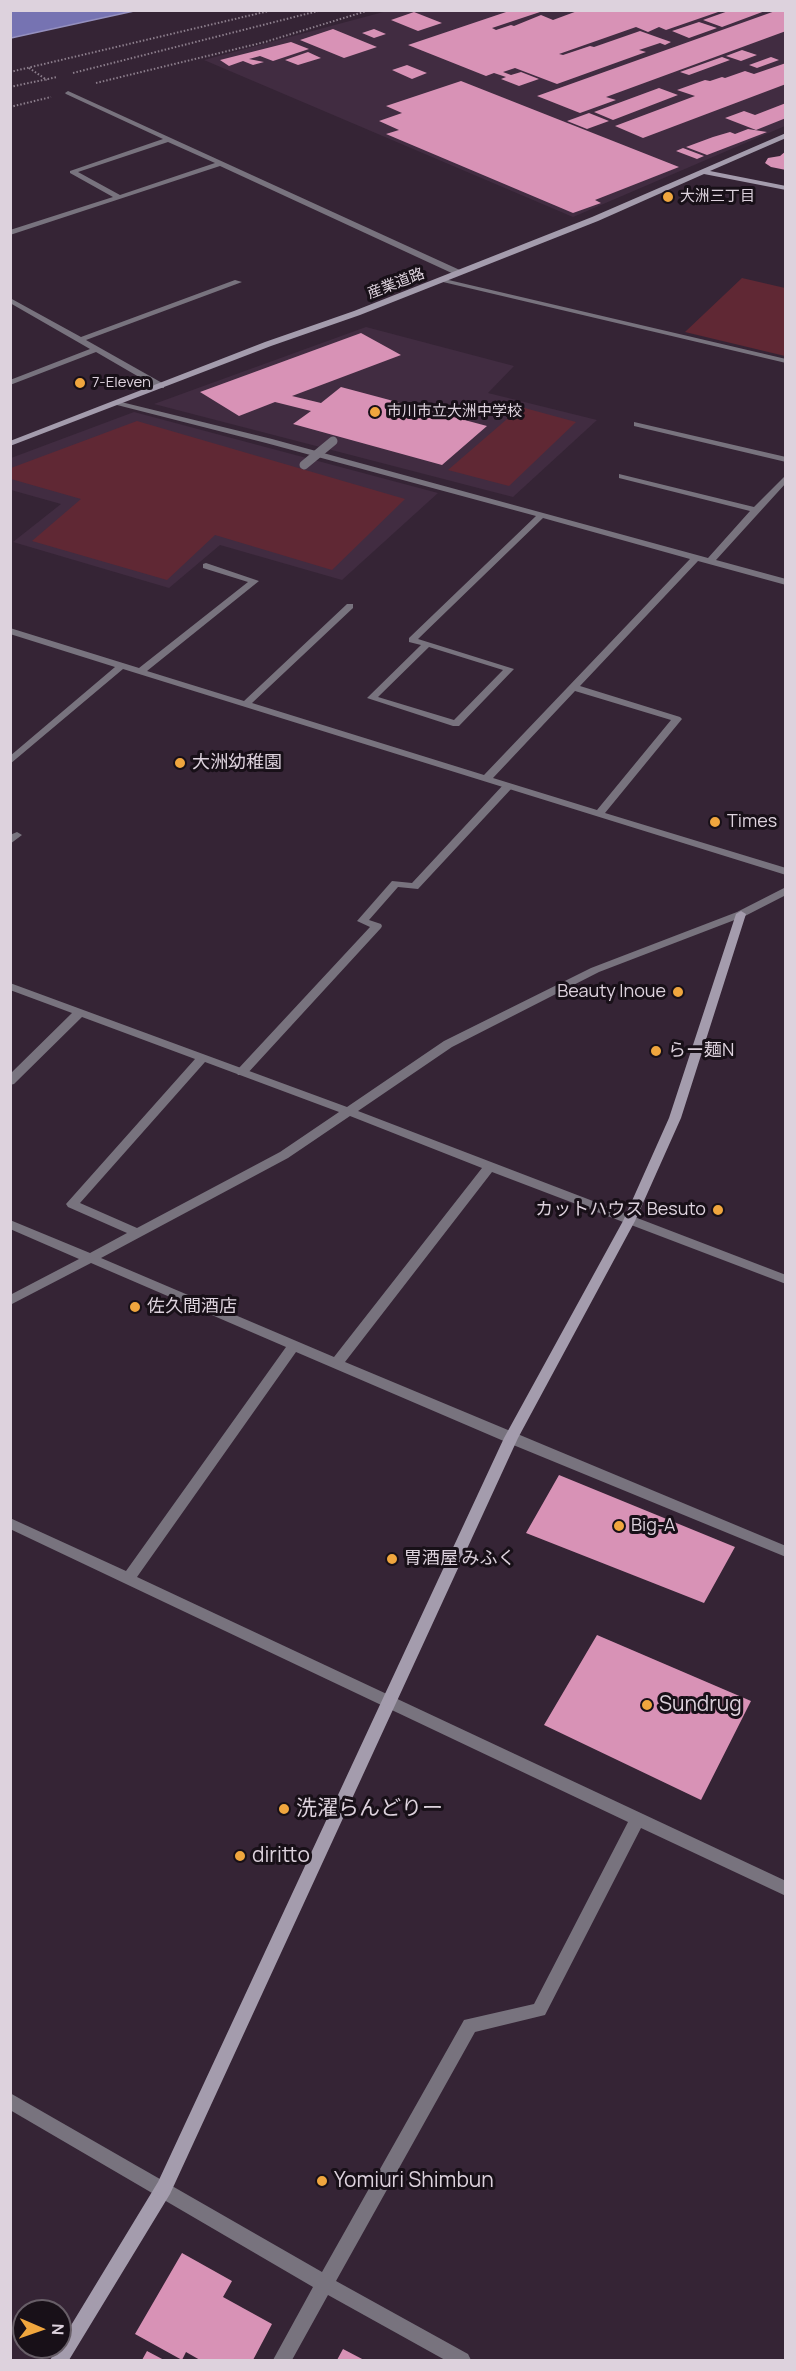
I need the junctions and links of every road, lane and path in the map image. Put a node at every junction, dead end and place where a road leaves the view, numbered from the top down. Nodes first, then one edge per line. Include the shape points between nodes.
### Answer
1 (273, 10) edge
2 (322, 10) edge
3 (370, 10) edge
4 (29, 68) junction
5 (10, 72) edge
6 (68, 74) dead end
7 (57, 76) dead end
8 (45, 79) junction
9 (10, 87) edge
10 (68, 93) junction
11 (10, 106) edge
12 (786, 135) edge
13 (167, 140) junction
14 (219, 164) junction
15 (701, 171) junction
16 (786, 188) edge
17 (119, 197) junction
18 (10, 233) edge
19 (459, 273) junction
20 (443, 280) junction
21 (238, 282) dead end
22 (10, 300) edge
23 (80, 340) junction
24 (96, 349) junction
25 (786, 361) edge
26 (10, 383) edge
27 (161, 386) junction
28 (120, 403) junction
29 (637, 424) dead end
30 (333, 441) dead end
31 (10, 444) edge
32 (786, 460) edge
33 (304, 465) dead end
34 (622, 476) dead end
35 (786, 477) edge
36 (756, 510) junction
37 (541, 516) junction
38 (696, 558) junction
39 (710, 561) junction
40 (206, 566) dead end
41 (786, 582) edge
42 (350, 606) dead end
43 (10, 632) edge
44 (427, 644) junction
45 (121, 666) junction
46 (140, 672) junction
47 (573, 687) junction
48 (246, 704) junction
49 (10, 760) edge
50 (486, 779) junction
51 (508, 786) junction
52 (599, 814) junction
53 (786, 872) edge
54 (786, 890) edge
55 (741, 915) junction
56 (10, 986) edge
57 (80, 1012) junction
58 (203, 1058) junction
59 (242, 1072) junction
60 (10, 1081) edge
61 (350, 1112) junction
62 (489, 1167) junction
63 (629, 1221) junction
64 (10, 1224) edge
65 (138, 1233) junction
66 (93, 1257) junction
67 (786, 1280) edge
68 (10, 1301) edge
69 (294, 1345) junction
70 (337, 1363) junction
71 (511, 1438) junction
72 (13, 1527) edge
73 (786, 1552) edge
74 (128, 1579) junction
75 (391, 1703) junction
76 (637, 1820) junction
77 (786, 1889) edge
78 (10, 2101) edge
79 (164, 2188) junction
80 (324, 2284) junction
81 (59, 2361) edge
82 (282, 2361) edge
83 (462, 2361) edge

1 - 4 path
2 - 6 path
3 - 10 path via 276,39
4 - 5 path
4 - 8 path
7 - 8 path
8 - 9 path
8 - 10 path
10 - 11 path
10 - 13 street
12 - 15 street, 産業道路
13 - 14 street
13 - 17 street via 72,172
14 - 17 street
14 - 19 street
15 - 16 street
15 - 19 street, 産業道路 via 595,219
17 - 18 street
19 - 20 street, 産業道路
20 - 25 street
20 - 27 street, 産業道路
21 - 23 street
22 - 23 street
23 - 24 street
24 - 26 street
24 - 27 street
27 - 28 street, 産業道路
28 - 31 street, 産業道路
28 - 37 street
29 - 32 street
30 - 33 street, bridge
34 - 36 street
35 - 36 street
36 - 39 street
37 - 38 street
37 - 44 street via 412,640
38 - 39 street
38 - 47 street
39 - 41 street
40 - 46 street via 255,581
42 - 48 street
43 - 45 street
44 - 44 street via 458,653 510,669 456,724 372,698
45 - 46 street
45 - 49 street
46 - 48 street
47 - 50 street
47 - 52 street via 677,719
48 - 50 street
50 - 51 street
51 - 52 street
51 - 59 street via 414,887 396,883 362,921 377,926
52 - 53 street
54 - 55 street
55 - 61 street via 595,970 448,1044
55 - 63 street via 675,1118
56 - 57 street
57 - 58 street
57 - 60 street
58 - 59 street
58 - 65 street via 72,1204
59 - 61 street
61 - 62 street
61 - 65 street via 284,1155
62 - 63 street
62 - 70 street
63 - 67 street
63 - 71 street
64 - 66 street
65 - 66 street
66 - 68 street
66 - 69 street
69 - 70 street
69 - 74 street
70 - 71 street
71 - 73 street
71 - 75 street
72 - 74 street
74 - 75 street
75 - 76 street
75 - 79 street
76 - 77 street
76 - 80 street via 538,2010 470,2025
78 - 79 street
79 - 80 street
79 - 81 street
80 - 82 street
80 - 83 street

